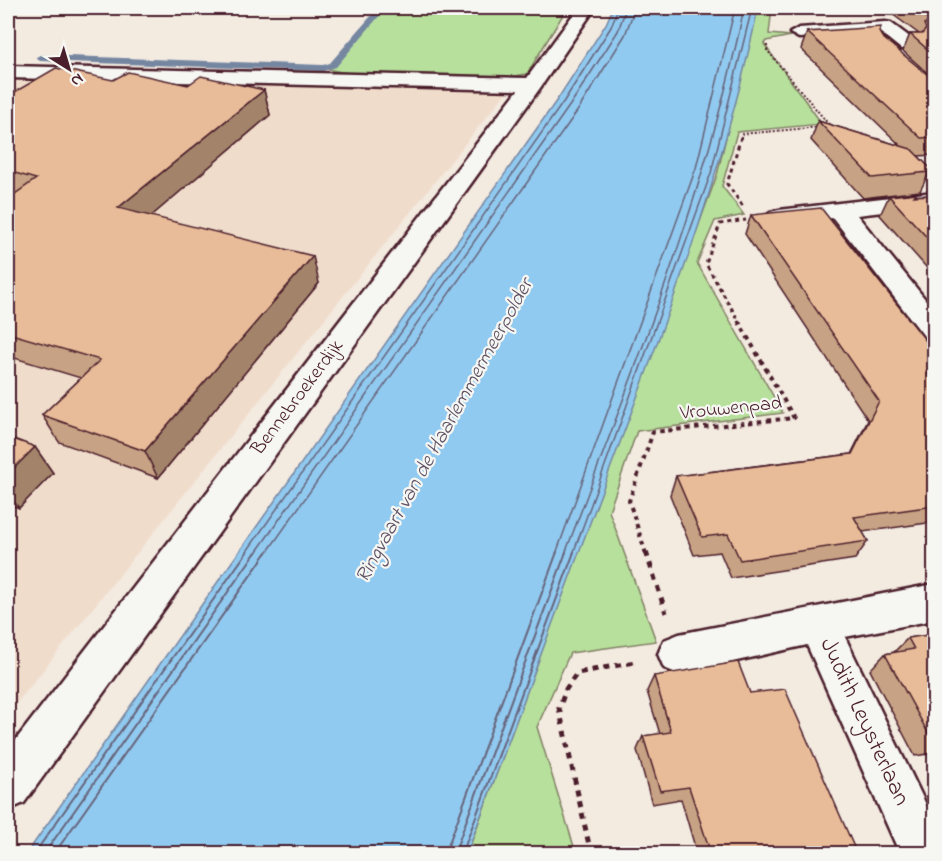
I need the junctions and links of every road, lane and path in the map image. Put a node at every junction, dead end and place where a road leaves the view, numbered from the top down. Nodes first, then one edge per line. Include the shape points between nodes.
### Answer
1 (586, 8) edge
2 (818, 15) dead end
3 (833, 30) junction
4 (799, 33) joint
5 (905, 66) edge
6 (8, 72) edge
7 (533, 84) junction
8 (934, 199) edge
9 (840, 212) junction
10 (771, 217) edge
11 (934, 329) edge
12 (934, 602) edge
13 (818, 624) junction
14 (679, 654) junction
15 (8, 787) edge
16 (591, 854) edge
17 (925, 854) edge

1 - 7 street, Bennebroekerdijk
2 - 3 street
3 - 4 street
3 - 5 street via 885,27 916,45 884,48
4 - 14 path, Vrouwenpad via 794,41 772,41 767,50 831,126 742,134 727,184 752,219 720,224 706,264 794,418 653,432 629,501
6 - 7 street
7 - 15 street, Bennebroekerdijk
8 - 9 street
9 - 10 street
9 - 11 street
12 - 13 street, Judith Leysterlaan
13 - 14 street, Judith Leysterlaan
13 - 17 street, Judith Leysterlaan
14 - 16 path via 578,673 566,689 559,708

